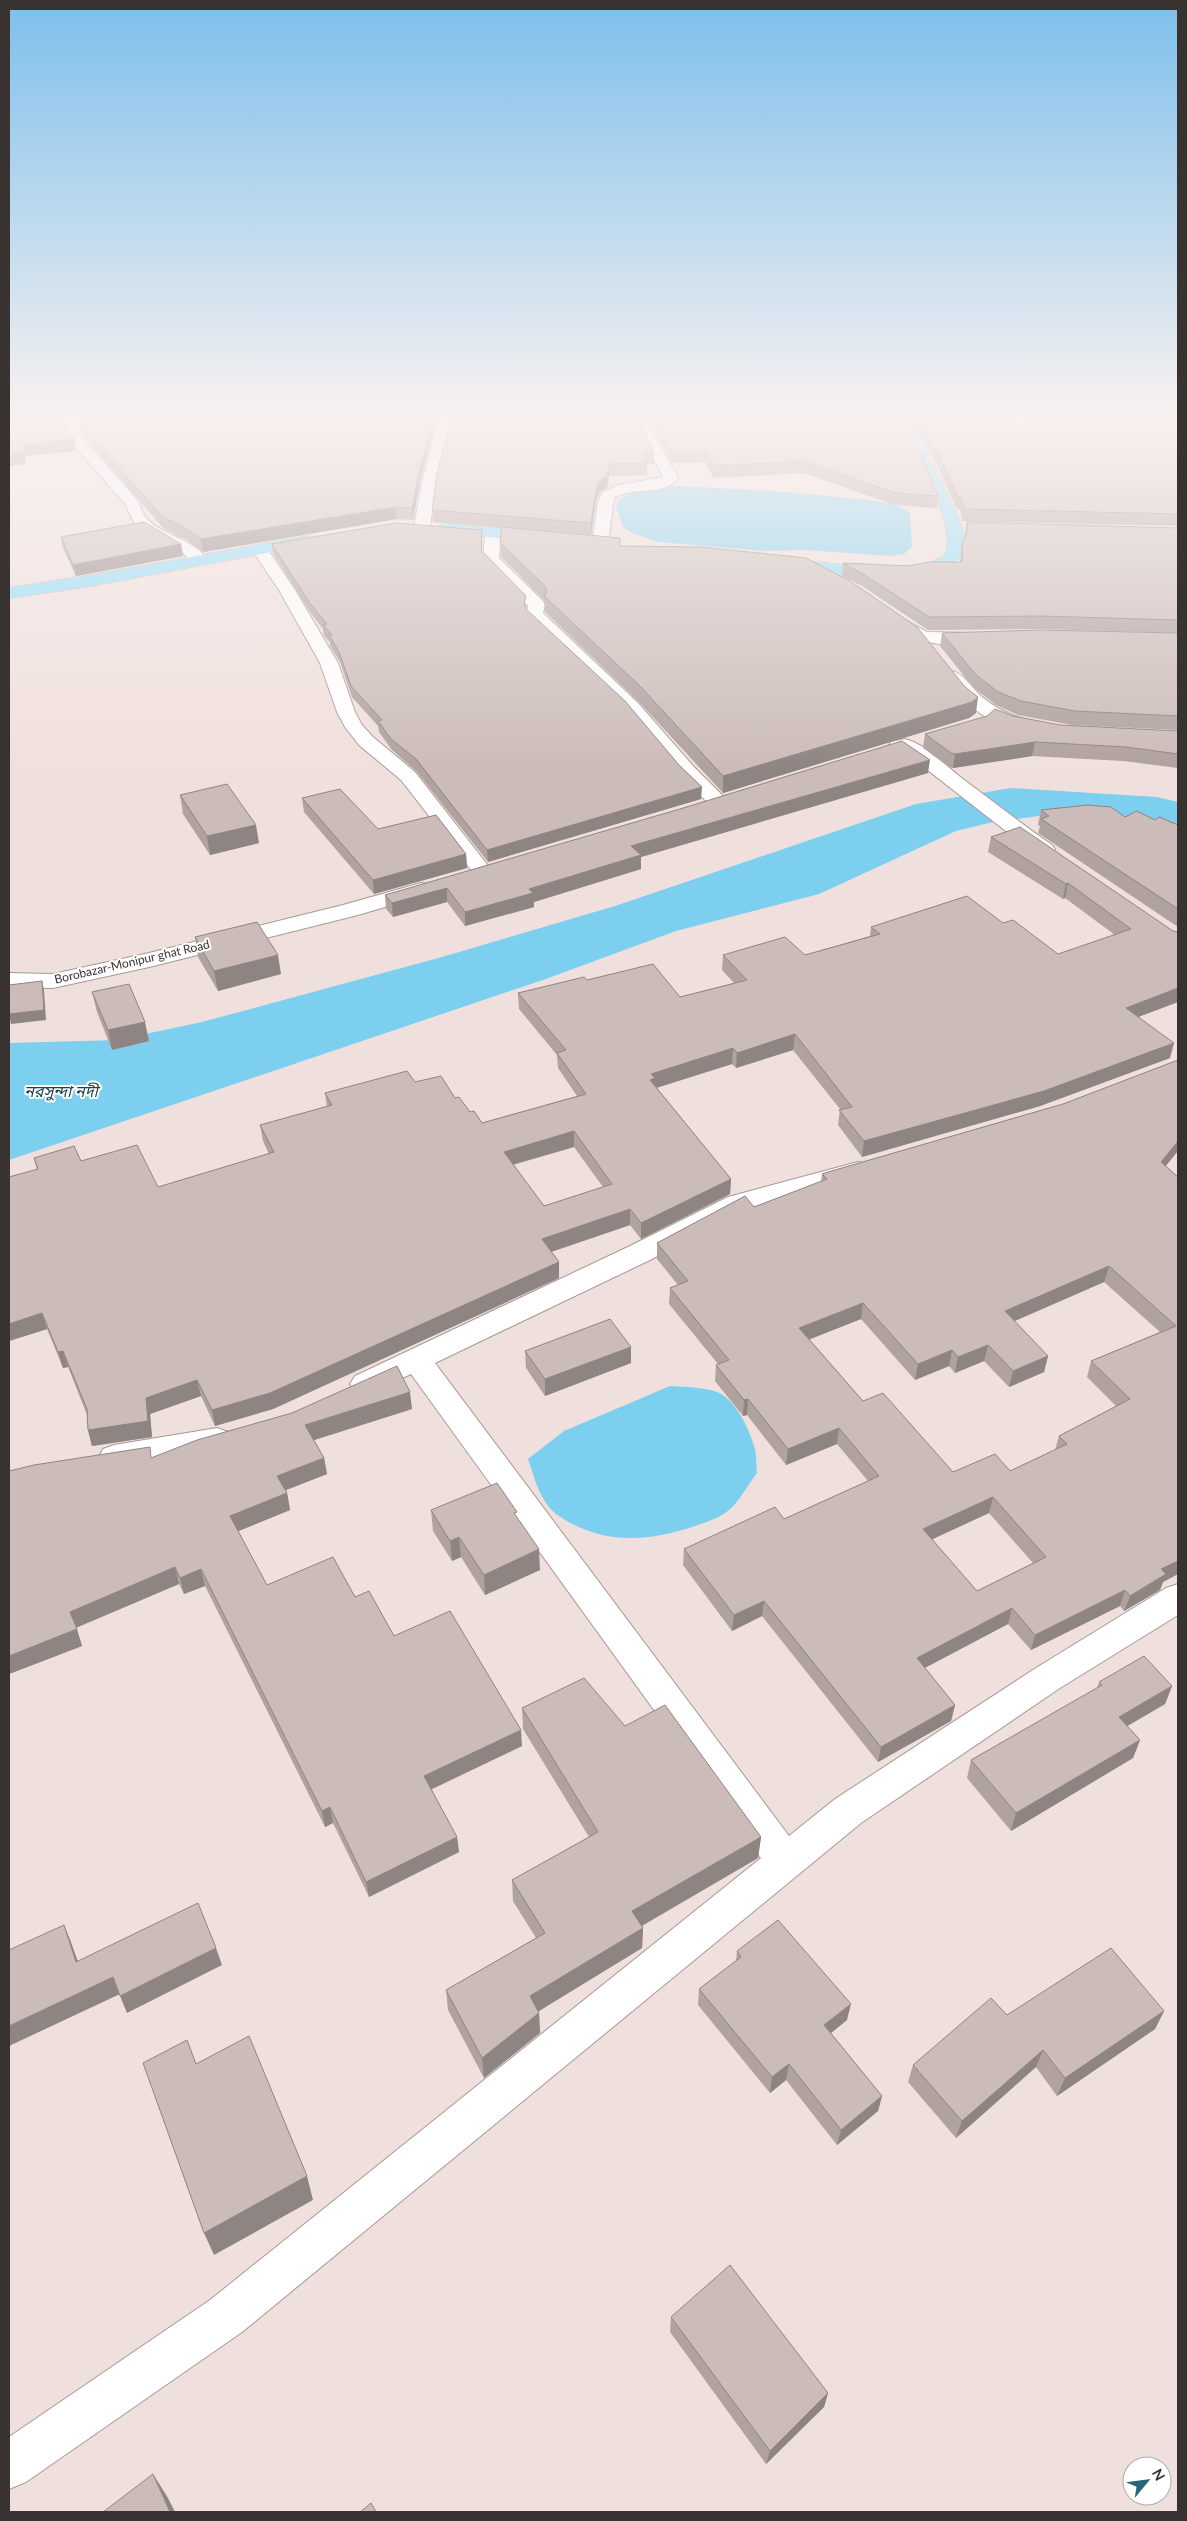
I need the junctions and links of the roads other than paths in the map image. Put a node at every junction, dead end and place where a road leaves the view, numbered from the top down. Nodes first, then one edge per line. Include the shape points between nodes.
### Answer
1 (160, 534) edge
2 (489, 534) edge
3 (493, 534) junction
4 (603, 534) edge
5 (955, 534) edge
6 (326, 538) edge
7 (557, 539) edge
8 (583, 542) edge
9 (600, 544) junction
10 (618, 546) edge
11 (260, 550) junction
12 (199, 559) junction
13 (768, 562) edge
14 (807, 566) junction
15 (849, 588) edge
16 (9, 593) edge
17 (883, 610) edge
18 (922, 637) junction
19 (998, 637) edge
20 (1038, 728) edge
21 (927, 740) edge
22 (905, 745) junction
23 (881, 752) edge
24 (718, 803) edge
25 (1062, 860) edge
26 (9, 980) edge
27 (885, 1162) edge
28 (416, 1359) junction
29 (344, 1393) edge
30 (236, 1434) edge
31 (85, 1462) edge
32 (1178, 1598) edge
33 (786, 1862) junction
34 (9, 2465) edge

1 - 12 street via 184,546
2 - 3 main road
3 - 7 main road
3 - 24 street via 491,559 537,605 534,614 632,707
4 - 9 street
5 - 14 main road via 956,542 949,560 933,568 907,572
6 - 11 main road
8 - 9 main road
9 - 10 main road
11 - 12 main road
11 - 26 street, Borobazar-Monipur ghat Road via 329,663 354,727 408,776 472,874 350,910 149,960 53,981
12 - 16 main road via 91,581
13 - 14 main road
14 - 15 street
17 - 18 street
18 - 19 street
18 - 20 street via 983,718
21 - 22 street
22 - 23 street
22 - 25 street via 1014,828
27 - 28 street via 737,1203 640,1253
28 - 29 street
28 - 33 street
30 - 31 street via 209,1442
32 - 33 street via 1048,1678 856,1805
33 - 34 street via 226,2316

